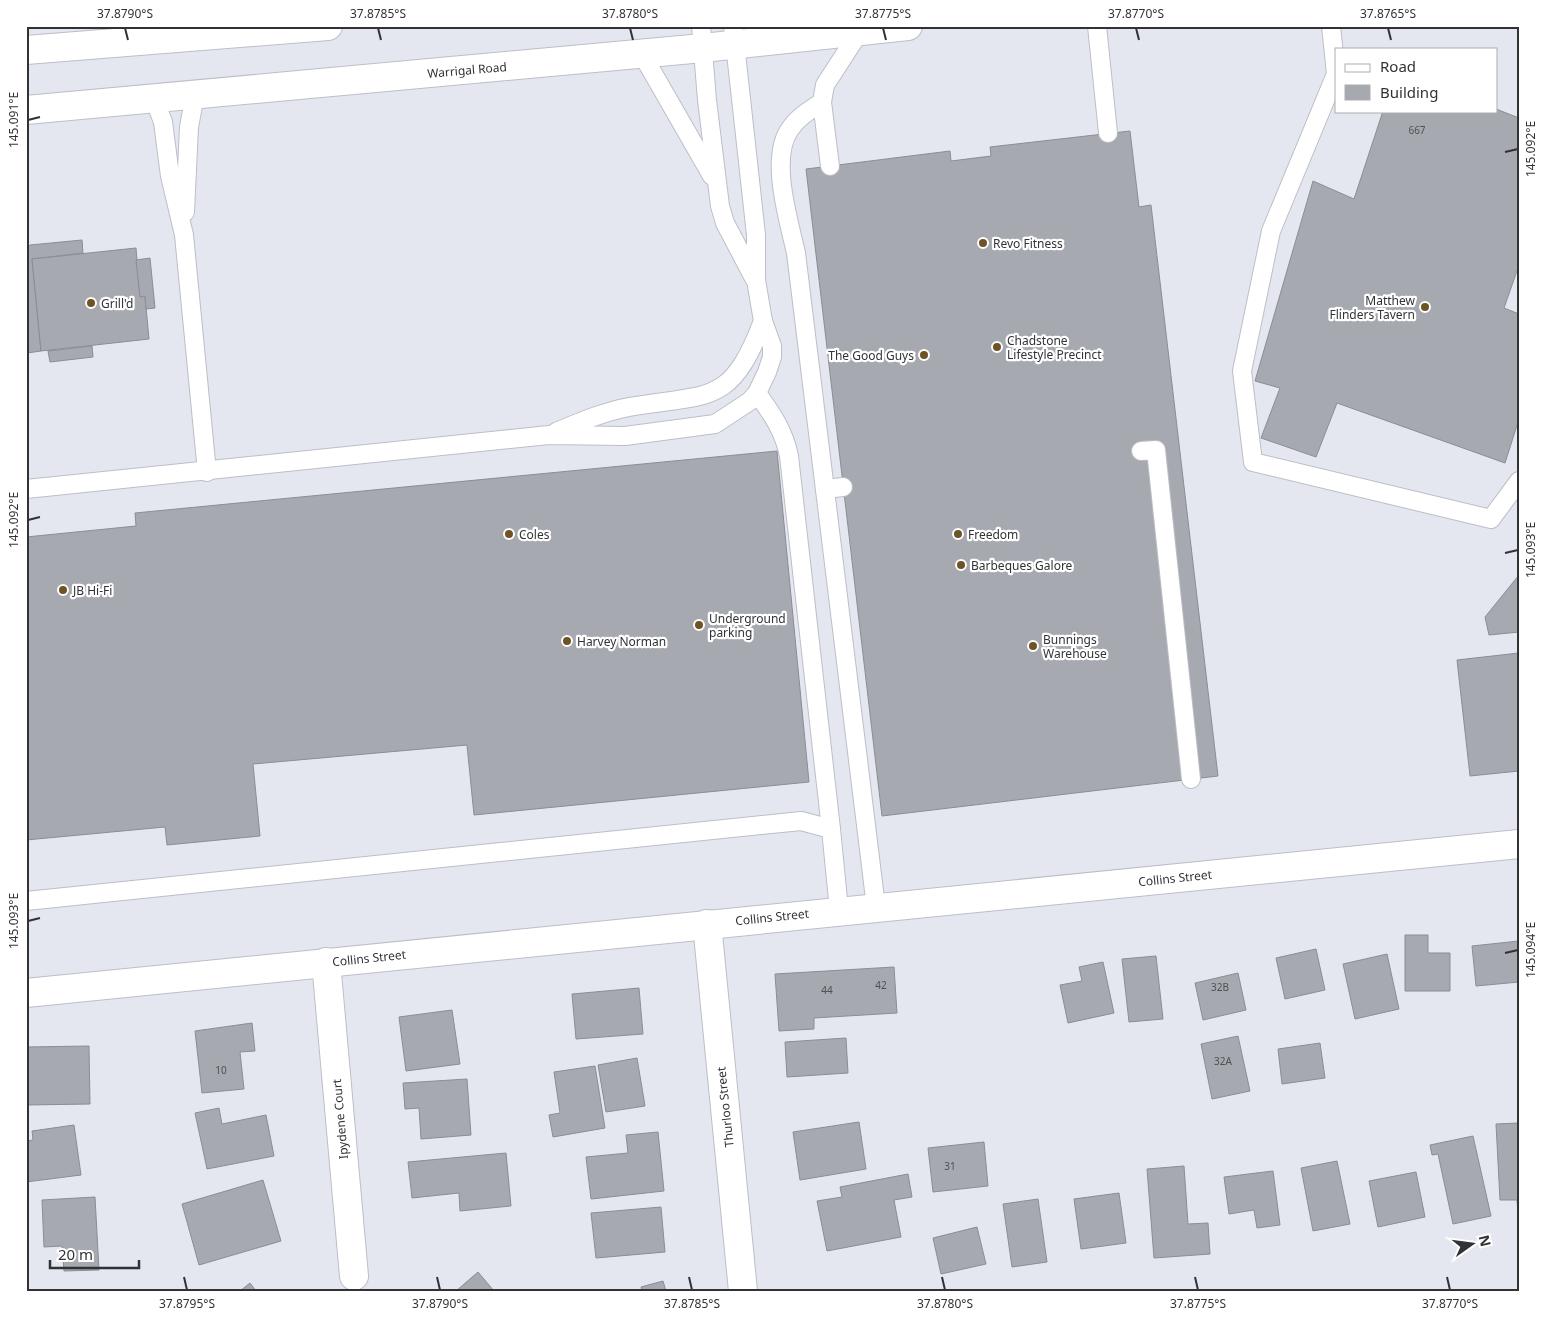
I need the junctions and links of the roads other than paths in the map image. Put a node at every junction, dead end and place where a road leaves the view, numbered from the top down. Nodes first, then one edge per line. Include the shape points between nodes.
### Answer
1 (328, 26) edge
2 (908, 26) edge
3 (1097, 26) edge
4 (1331, 26) edge
5 (860, 31) junction
6 (734, 35) edge
7 (702, 37) edge
8 (26, 50) edge
9 (642, 54) junction
10 (1335, 64) edge
11 (1335, 76) edge
12 (195, 95) junction
13 (154, 98) junction
14 (822, 102) junction
15 (26, 110) edge
16 (1108, 132) dead end
17 (830, 166) dead end
18 (718, 188) junction
19 (184, 235) junction
20 (756, 280) junction
21 (762, 321) junction
22 (757, 393) junction
23 (549, 434) junction
24 (1141, 452) dead end
25 (207, 472) junction
26 (1519, 481) edge
27 (843, 487) dead end
28 (26, 489) edge
29 (825, 490) junction
30 (1191, 779) dead end
31 (831, 829) junction
32 (1519, 844) edge
33 (26, 901) edge
34 (876, 907) junction
35 (839, 910) junction
36 (707, 924) junction
37 (326, 962) junction
38 (26, 993) edge
39 (354, 1276) dead end
40 (743, 1291) edge

1 - 8 main road
2 - 5 main road, Warrigal Road
3 - 16 lane
4 - 10 lane
5 - 6 main road, Warrigal Road
5 - 14 lane via 829,76
6 - 7 main road, Warrigal Road
6 - 20 lane via 756,236
7 - 9 main road, Warrigal Road
7 - 18 lane
9 - 12 main road, Warrigal Road
9 - 18 lane via 709,167
11 - 26 lane via 1271,230 1242,371 1252,462 1491,519
12 - 13 main road, Warrigal Road
12 - 19 lane via 189,127
13 - 15 main road, Warrigal Road
13 - 19 lane via 163,122 170,176
14 - 17 lane
14 - 29 lane via 800,117 788,131 782,146 781,164 796,253
18 - 20 lane via 725,223
19 - 25 lane
20 - 21 lane
21 - 22 lane via 769,335 772,357
21 - 23 lane via 750,354 741,368 714,392 696,399 600,415
22 - 23 lane via 735,413 714,424 695,428 625,436
22 - 31 lane via 778,421 789,456
23 - 25 lane
24 - 30 lane via 1156,450
25 - 28 lane
27 - 29 lane
29 - 34 lane
31 - 33 lane via 801,821
31 - 35 lane
32 - 34 main road, Collins Street
34 - 35 main road, Collins Street
35 - 36 main road, Collins Street
36 - 37 main road, Collins Street
36 - 40 main road, Thurloo Street
37 - 38 main road, Collins Street
37 - 39 main road, Ipydene Court

